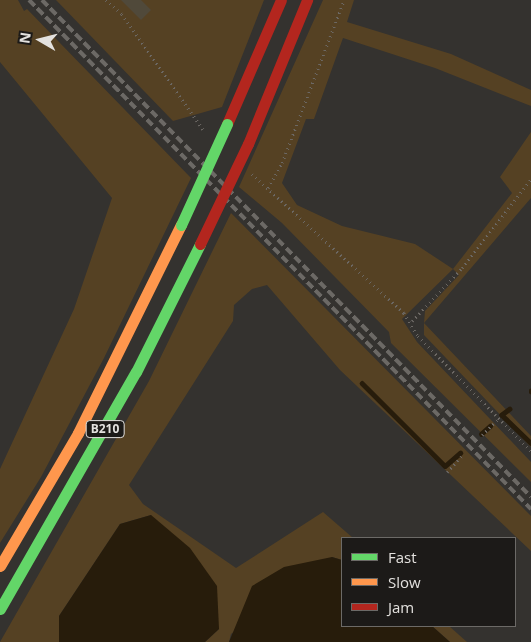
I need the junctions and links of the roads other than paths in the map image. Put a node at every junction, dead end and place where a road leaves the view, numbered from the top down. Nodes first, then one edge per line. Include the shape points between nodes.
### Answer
1 (281, 0) edge
2 (307, 0) edge
3 (0, 566) edge
4 (0, 609) edge

1 - 3 main road, B210, bridge via 181,225 78,434
2 - 4 main road, B210, bridge via 248,144 132,381

